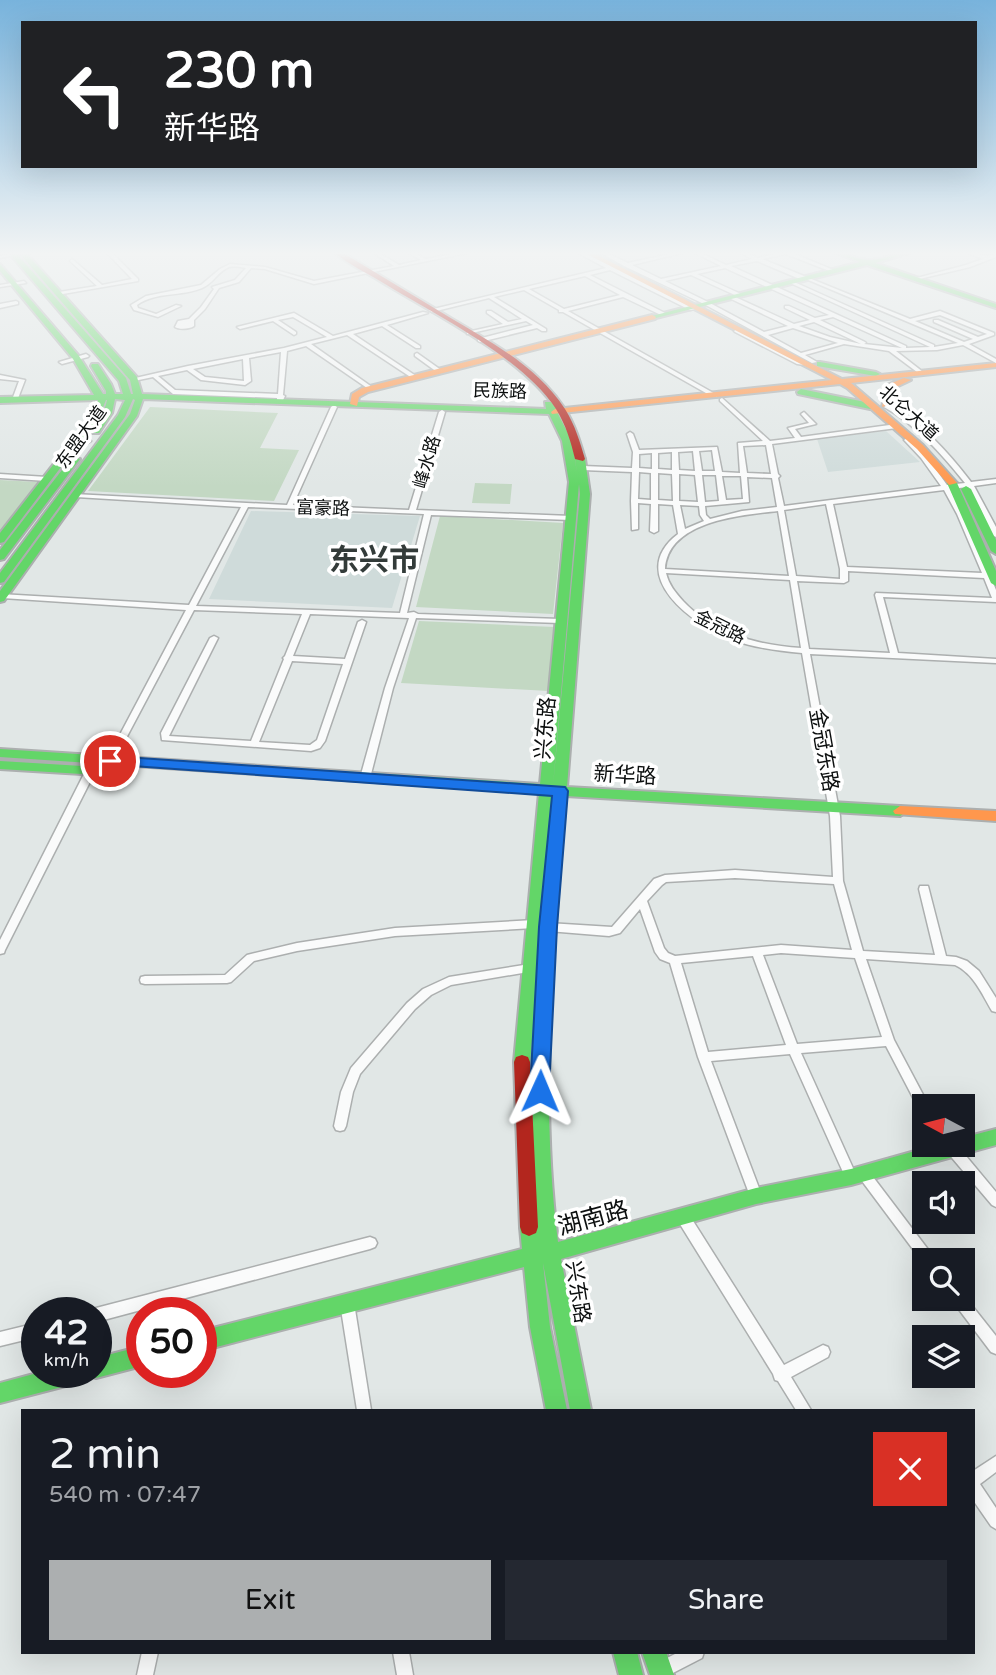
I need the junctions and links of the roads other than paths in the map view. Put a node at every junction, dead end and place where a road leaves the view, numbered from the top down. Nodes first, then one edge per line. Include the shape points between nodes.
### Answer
1 (52, 331) edge
2 (77, 331) edge
3 (92, 331) edge
4 (291, 331) edge
5 (321, 331) edge
6 (355, 331) edge
7 (393, 331) edge
8 (460, 331) edge
9 (464, 331) edge
10 (489, 331) edge
11 (508, 331) edge
12 (597, 331) joint
13 (751, 331) edge
14 (757, 331) edge
15 (773, 331) edge
16 (813, 331) edge
17 (839, 331) edge
18 (870, 331) edge
19 (899, 331) edge
20 (934, 331) edge
21 (959, 331) edge
22 (985, 331) edge
23 (294, 333) dead end
24 (348, 333) junction
25 (763, 334) junction
26 (331, 337) junction
27 (475, 337) junction
28 (977, 339) junction
29 (842, 342) junction
30 (963, 343) junction
31 (307, 344) junction
32 (418, 347) dead end
33 (871, 347) junction
34 (890, 348) junction
35 (936, 348) junction
36 (908, 349) junction
37 (284, 350) junction
38 (417, 355) dead end
39 (500, 356) junction
40 (246, 358) junction
41 (808, 360) junction
42 (996, 365) edge
43 (188, 368) junction
44 (439, 371) junction
45 (154, 375) junction
46 (912, 376) junction
47 (0, 377) edge
48 (414, 377) junction
49 (134, 379) junction
50 (851, 384) junction
51 (370, 388) junction
52 (794, 390) junction
53 (121, 398) junction
54 (719, 398) junction
55 (281, 399) junction
56 (15, 400) junction
57 (0, 402) edge
58 (354, 404) junction
59 (334, 407) junction
60 (881, 407) junction
61 (442, 412) junction
62 (561, 414) junction
63 (804, 414) dead end
64 (895, 426) junction
65 (630, 434) dead end
66 (798, 437) junction
67 (82, 441) junction
68 (769, 443) junction
69 (696, 450) junction
70 (636, 452) junction
71 (655, 452) junction
72 (675, 452) junction
73 (583, 468) junction
74 (634, 470) junction
75 (653, 471) junction
76 (676, 472) junction
77 (699, 473) junction
78 (719, 474) junction
79 (743, 475) junction
80 (776, 476) junction
81 (0, 477) edge
82 (47, 479) junction
83 (996, 481) edge
84 (959, 485) junction
85 (76, 495) junction
86 (634, 501) junction
87 (654, 502) junction
88 (829, 502) junction
89 (676, 503) junction
90 (723, 503) junction
91 (703, 504) junction
92 (246, 505) junction
93 (289, 507) junction
94 (781, 509) junction
95 (412, 512) junction
96 (428, 512) junction
97 (571, 518) junction
98 (708, 521) junction
99 (634, 529) dead end
100 (654, 531) dead end
101 (682, 534) junction
102 (996, 535) edge
103 (0, 540) edge
104 (996, 551) edge
105 (0, 557) edge
106 (844, 569) junction
107 (662, 571) junction
108 (793, 578) junction
109 (992, 578) edge
110 (0, 580) edge
111 (1, 598) edge
112 (996, 600) edge
113 (191, 608) junction
114 (307, 612) junction
115 (414, 614) junction
116 (402, 615) junction
117 (560, 621) junction
118 (362, 622) dead end
119 (214, 638) dead end
120 (807, 651) junction
121 (895, 656) junction
122 (287, 658) junction
123 (996, 661) edge
124 (348, 662) junction
125 (254, 744) junction
126 (0, 753) edge
127 (110, 761) junction
128 (0, 765) edge
129 (91, 770) junction
130 (365, 778) junction
131 (552, 795) junction
132 (834, 812) junction
133 (996, 816) edge
134 (996, 824) edge
135 (838, 881) junction
136 (924, 889) dead end
137 (642, 901) junction
138 (541, 926) junction
139 (0, 950) edge
140 (756, 951) junction
141 (859, 955) junction
142 (675, 960) junction
143 (942, 961) junction
144 (530, 968) junction
145 (145, 980) dead end
146 (996, 1007) edge
147 (889, 1041) junction
148 (794, 1050) junction
149 (704, 1056) junction
150 (917, 1094) edge
151 (340, 1126) dead end
152 (996, 1137) edge
153 (975, 1142) edge
154 (917, 1157) edge
155 (959, 1157) edge
156 (857, 1175) junction
157 (755, 1196) junction
158 (996, 1200) edge
159 (683, 1217) junction
160 (370, 1243) dead end
161 (919, 1248) edge
162 (550, 1253) junction
163 (531, 1256) junction
164 (347, 1303) junction
165 (112, 1311) edge
166 (969, 1311) edge
167 (21, 1334) edge
168 (217, 1337) edge
169 (0, 1339) edge
170 (996, 1347) edge
171 (823, 1352) dead end
172 (780, 1374) junction
173 (21, 1388) edge
174 (0, 1393) edge
175 (364, 1409) edge
176 (557, 1409) edge
177 (581, 1409) edge
178 (803, 1409) edge
179 (996, 1464) edge
180 (975, 1479) edge
181 (975, 1490) edge
182 (996, 1521) edge
183 (149, 1654) edge
184 (401, 1654) edge
185 (626, 1654) edge
186 (655, 1654) edge
187 (693, 1654) edge
188 (662, 1673) edge
189 (145, 1675) edge
190 (405, 1675) edge
191 (631, 1675) edge

1 - 53 main road, 东盟大道 via 75,359 109,383
2 - 53 main road, 东盟大道 via 123,380
3 - 49 main road
4 - 23 street
5 - 26 street
6 - 24 street
7 - 32 street
8 - 39 main road, 兴东路
9 - 27 main road, 兴东路
10 - 27 street
11 - 27 street
12 - 39 main road
12 - 54 street
13 - 41 main road, 北仑大道
14 - 25 main road, 北仑大道
15 - 25 street
16 - 29 street
17 - 33 street
18 - 36 street
19 - 35 street
20 - 30 street
21 - 28 street
22 - 28 street via 992,334
24 - 26 street
24 - 48 street
25 - 41 main road, 北仑大道
26 - 31 street
27 - 39 main road, 兴东路
28 - 30 street
29 - 33 street
29 - 41 street
30 - 35 street
30 - 42 street
31 - 37 street
31 - 51 street
33 - 34 street
34 - 36 street
34 - 46 street
35 - 36 street
37 - 40 street
37 - 55 street
38 - 44 street
39 - 44 main road
39 - 62 main road, 兴东路
40 - 43 street
40 - 43 street via 245,383 203,379
41 - 46 main road
41 - 50 main road, 北仑大道
41 - 52 main road via 806,376
42 - 46 main road, 民族路
43 - 45 street
44 - 48 main road
45 - 49 street
45 - 55 street via 173,392
46 - 50 main road, 民族路
46 - 60 main road via 890,387
47 - 56 street via 22,380
48 - 51 main road
49 - 53 main road
50 - 52 main road, 民族路
50 - 60 main road, 北仑大道
51 - 58 main road via 355,396
52 - 54 main road, 民族路
52 - 60 main road
53 - 55 main road, 民族路
53 - 56 main road, 民族路
53 - 57 main road, 民族路
53 - 59 main road, 民族路
53 - 67 main road, 东盟大道
53 - 85 main road via 134,414
53 - 110 main road, 东盟大道 via 122,415
54 - 62 main road, 民族路
54 - 68 street
55 - 58 main road, 民族路
56 - 57 main road, 民族路
58 - 62 main road, 民族路
59 - 61 main road, 民族路
59 - 93 street
60 - 64 main road, 北仑大道
60 - 84 main road, 北仑大道 via 930,446
61 - 62 main road, 民族路
61 - 95 street, 峰水路
62 - 73 main road, 兴东路
62 - 97 main road, 兴东路 via 573,469
63 - 66 street via 813,424 791,428
64 - 66 street
64 - 84 main road, 北仑大道
65 - 70 street
66 - 68 street
67 - 82 main road
67 - 105 main road, 东盟大道
68 - 79 street via 740,444
68 - 80 street, 金冠东路
69 - 72 street
69 - 77 street
69 - 78 street via 716,449
70 - 71 street
70 - 74 street
71 - 72 street
71 - 75 street
72 - 76 street
73 - 74 street
73 - 131 main road, 兴东路 via 585,494
74 - 75 street
74 - 86 street
75 - 76 street
75 - 87 street
76 - 77 street
76 - 89 street
77 - 78 street
77 - 91 street
78 - 79 street
78 - 90 street
79 - 80 street
79 - 90 street via 747,501
80 - 94 street, 金冠东路
81 - 82 street
82 - 103 main road
83 - 84 street
84 - 88 street
84 - 102 street
84 - 104 main road, 北仑大道
84 - 109 main road, 北仑大道
85 - 92 street, 富豪路
85 - 111 main road
86 - 87 street
86 - 99 street
87 - 89 street
87 - 100 street
88 - 94 street
88 - 106 street
89 - 91 street
89 - 101 street
90 - 91 street
91 - 98 street
92 - 93 street, 富豪路
92 - 113 street
93 - 95 street, 富豪路
94 - 98 street
94 - 108 street, 金冠东路
95 - 96 street, 富豪路
96 - 97 street, 富豪路
96 - 116 street
97 - 117 main road, 兴东路
98 - 101 street
101 - 107 street via 668,549
106 - 108 street via 844,581
106 - 109 street
107 - 108 street
107 - 120 street, 金冠路 via 666,587 681,605 713,628 760,645
108 - 120 street, 金冠东路
109 - 112 street
111 - 113 street
112 - 121 street via 879,595
113 - 114 street
113 - 127 street
114 - 116 street
114 - 122 street
115 - 116 street
115 - 117 street
115 - 130 street
117 - 131 main road, 兴东路
118 - 124 street
119 - 125 street via 165,738
120 - 121 street, 金冠路
120 - 132 street, 金冠东路
121 - 123 street, 金冠路
122 - 124 street
122 - 125 street
124 - 125 street via 317,746
126 - 127 main road, 新华路
127 - 130 main road, 新华路
128 - 129 main road, 新华路
129 - 131 main road, 新华路
129 - 139 street
130 - 131 main road, 新华路
131 - 132 main road, 新华路
131 - 138 main road, 兴东路
132 - 133 main road, 新华路
132 - 134 main road, 新华路
132 - 135 street, 金冠东路
135 - 137 street via 734,874 665,879
135 - 141 street, 金冠东路
136 - 143 street
137 - 138 street via 609,932
137 - 142 street via 659,949
138 - 144 main road, 兴东路
138 - 145 street via 383,934 251,958 227,979
138 - 162 main road, 兴东路 via 540,1141
140 - 141 street
140 - 142 street
140 - 148 street
141 - 143 street
141 - 147 street, 金冠东路
142 - 149 street
143 - 146 street via 965,964
144 - 151 street via 449,981 411,1006 355,1071
144 - 163 main road, 兴东路 via 522,1066
147 - 148 street
147 - 150 street, 金冠东路
148 - 149 street
148 - 156 street
149 - 157 street
152 - 153 main road, 湖南路
154 - 156 main road, 湖南路
155 - 158 street
156 - 157 main road, 湖南路
156 - 161 street
157 - 159 main road, 湖南路
159 - 162 main road, 湖南路
159 - 172 street
160 - 165 street
162 - 163 main road, 湖南路
162 - 177 main road, 兴东路
163 - 164 main road, 湖南路
163 - 176 main road, 兴东路
164 - 168 main road, 湖南路
164 - 175 street
166 - 170 street
167 - 169 street
171 - 172 street
172 - 178 street
173 - 174 main road
179 - 180 street
181 - 182 street
183 - 189 street
184 - 190 street
185 - 191 main road
186 - 188 main road
187 - 188 street

